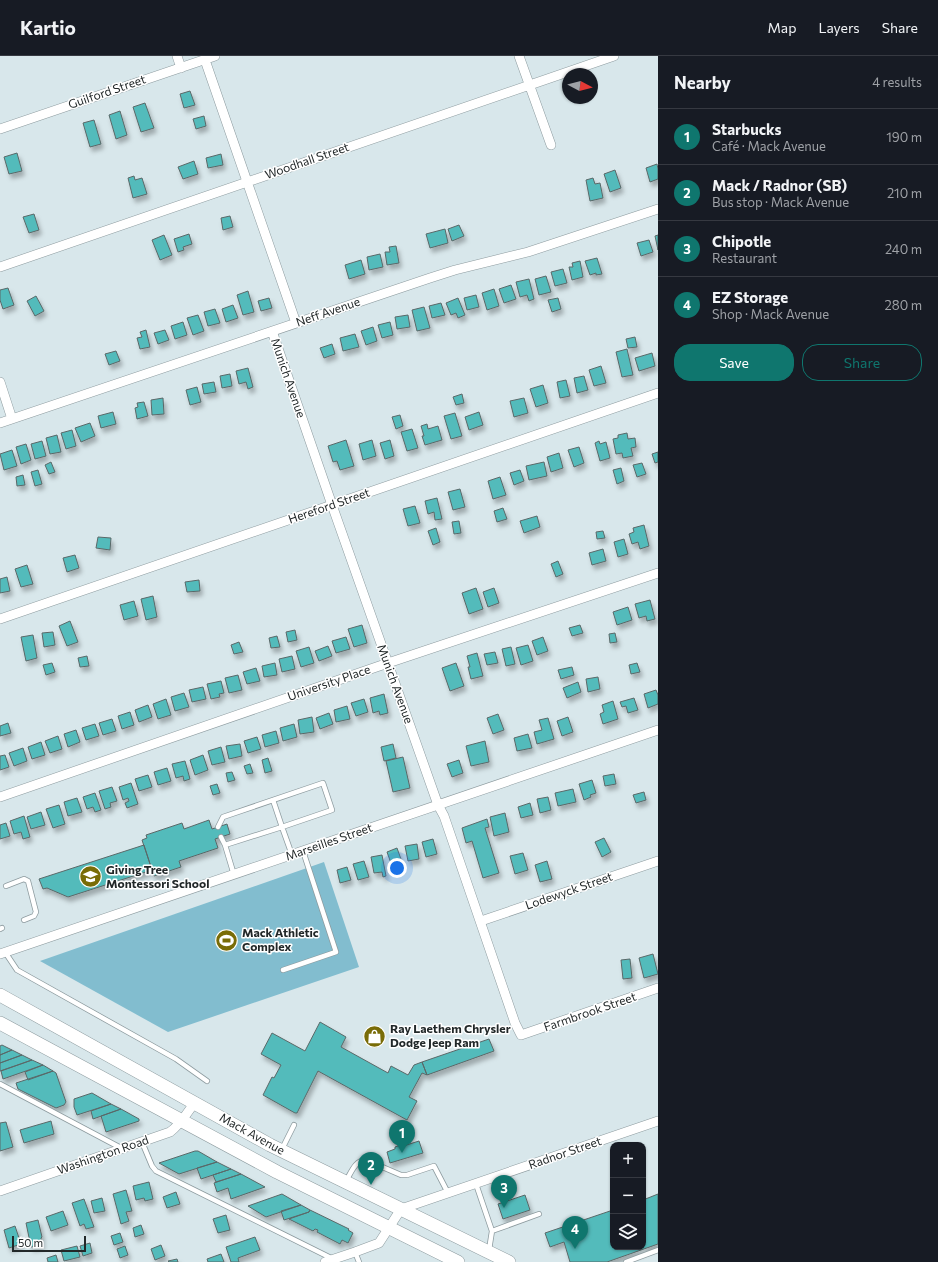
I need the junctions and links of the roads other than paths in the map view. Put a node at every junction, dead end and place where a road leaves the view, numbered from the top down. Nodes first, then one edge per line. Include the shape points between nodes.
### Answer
1 (177, 56) edge
2 (215, 56) edge
3 (519, 56) edge
4 (614, 56) edge
5 (205, 60) junction
6 (181, 68) junction
7 (529, 85) junction
8 (0, 129) edge
9 (551, 145) dead end
10 (247, 182) junction
11 (658, 209) edge
12 (0, 267) edge
13 (296, 323) junction
14 (272, 331) junction
15 (0, 382) edge
16 (658, 394) edge
17 (12, 419) junction
18 (0, 423) edge
19 (332, 505) junction
20 (658, 572) edge
21 (0, 619) edge
22 (388, 663) junction
23 (658, 730) edge
24 (0, 796) edge
25 (273, 800) junction
26 (438, 805) junction
27 (218, 827) dead end
28 (282, 827) junction
29 (221, 837) dead end
30 (225, 845) junction
31 (303, 851) junction
32 (292, 855) junction
33 (658, 861) edge
34 (234, 875) junction
35 (6, 886) dead end
36 (24, 920) dead end
37 (481, 922) junction
38 (2, 953) edge
39 (283, 970) dead end
40 (658, 988) edge
41 (0, 995) edge
42 (0, 1023) edge
43 (521, 1035) joint
44 (207, 1081) dead end
45 (0, 1084) edge
46 (194, 1102) junction
47 (182, 1121) junction
48 (658, 1121) edge
49 (294, 1125) dead end
50 (142, 1142) junction
51 (122, 1149) junction
52 (282, 1150) junction
53 (346, 1182) junction
54 (476, 1184) junction
55 (0, 1191) edge
56 (448, 1193) junction
57 (401, 1209) junction
58 (539, 1214) dead end
59 (389, 1228) junction
60 (492, 1231) junction
61 (658, 1250) edge
62 (355, 1252) junction
63 (488, 1252) junction
64 (334, 1259) junction
65 (325, 1262) edge
66 (359, 1262) edge
67 (458, 1262) edge
68 (509, 1262) edge
69 (626, 1262) edge

1 - 6 street
2 - 5 street, Guilford Street
3 - 7 street
4 - 7 street, Woodhall Street
5 - 6 street, Guilford Street
5 - 10 street
6 - 8 street, Guilford Street
7 - 9 street
7 - 10 street, Woodhall Street
10 - 12 street, Woodhall Street
10 - 13 street
11 - 13 street, Neff Avenue via 528,252 455,270
13 - 14 street, Neff Avenue
14 - 17 street, Neff Avenue
14 - 19 street, Munich Avenue
15 - 17 street
16 - 19 street, Hereford Street
17 - 18 street, Neff Avenue
19 - 21 street, Hereford Street
19 - 22 street, Munich Avenue
20 - 22 street, University Place
22 - 24 street, University Place
22 - 26 street, Munich Avenue
23 - 26 street, Marseilles Street
25 - 27 lane via 223,817
25 - 28 lane
25 - 28 lane via 323,783 332,810
26 - 31 street, Marseilles Street
26 - 37 street, Munich Avenue
28 - 30 lane
28 - 32 lane
29 - 30 lane
30 - 34 lane
31 - 32 street, Marseilles Street
31 - 39 lane via 336,952
32 - 34 street, Marseilles Street
33 - 37 street, Lodewyck Street
34 - 38 street, Marseilles Street
35 - 36 lane via 24,879 28,881 36,912 34,916
37 - 43 street, Munich Avenue
38 - 44 lane via 17,970 176,1059
40 - 43 street, Farmbrook Street
41 - 46 main road, Mack Avenue
42 - 47 main road, Mack Avenue
45 - 51 lane
46 - 47 street, Washington Road
46 - 52 main road, Mack Avenue
47 - 50 street, Washington Road via 170,1132
47 - 59 main road, Mack Avenue
48 - 54 street, Radnor Street
49 - 52 lane
50 - 51 street, Washington Road
50 - 64 lane via 156,1171
51 - 55 street, Washington Road
52 - 53 main road, Mack Avenue
53 - 56 lane via 361,1160 400,1175 434,1166
53 - 57 main road, Mack Avenue
54 - 56 street, Radnor Street
54 - 60 lane
56 - 57 street, Radnor Street
57 - 59 street
57 - 63 main road, Mack Avenue
58 - 60 lane
59 - 62 street via 379,1242
59 - 67 main road, Mack Avenue
60 - 63 lane
61 - 69 lane
62 - 64 street
62 - 66 lane
63 - 68 main road, Mack Avenue
64 - 65 street

